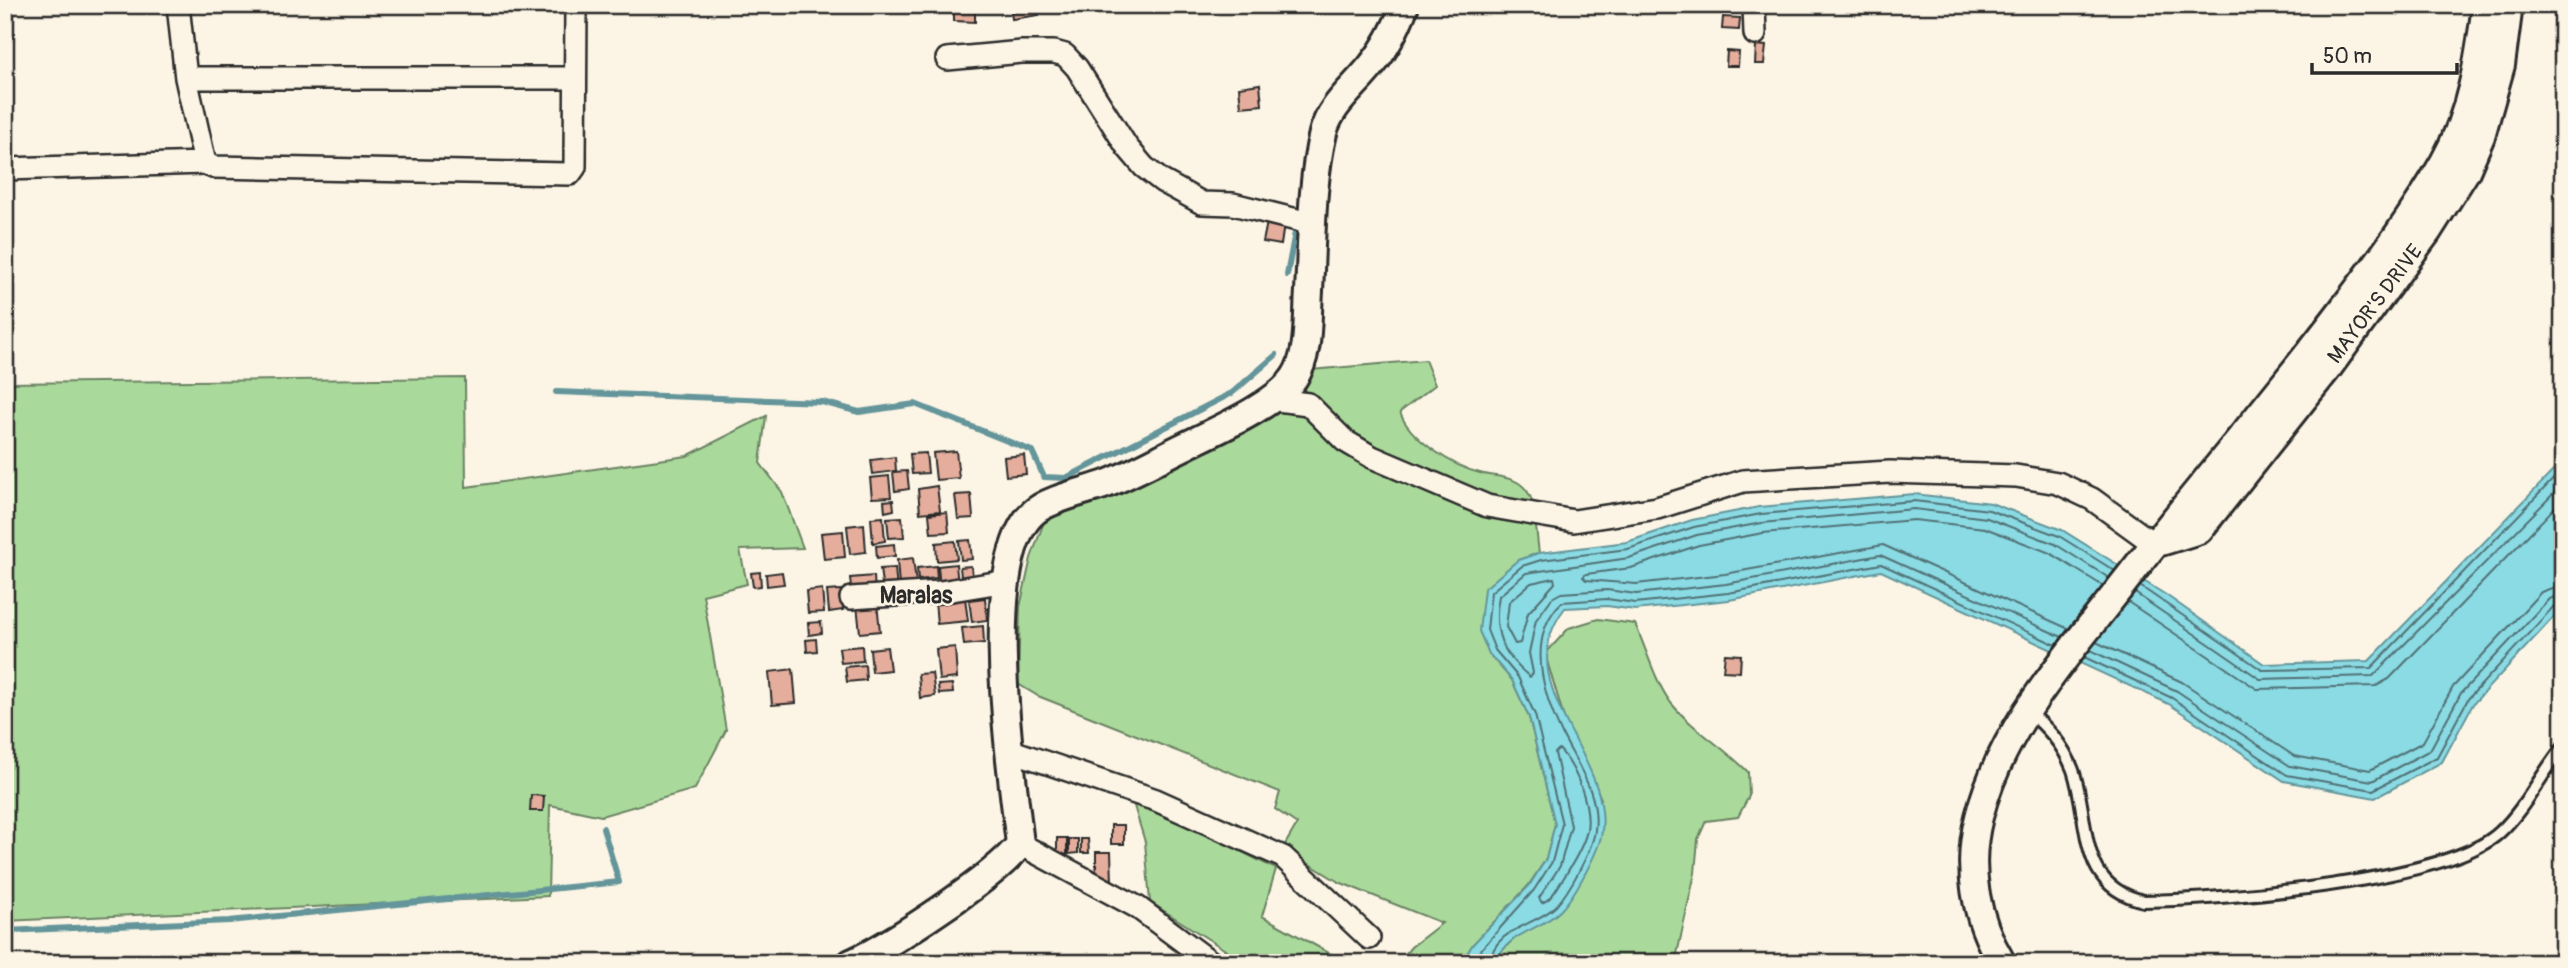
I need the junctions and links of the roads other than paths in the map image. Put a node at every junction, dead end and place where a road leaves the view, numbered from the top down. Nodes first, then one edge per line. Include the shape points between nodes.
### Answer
1 (178, 5) edge
2 (576, 5) edge
3 (1405, 5) edge
4 (1754, 5) edge
5 (2486, 5) edge
6 (2509, 5) edge
7 (1755, 34) dead end
8 (947, 59) dead end
9 (186, 78) junction
10 (575, 78) junction
11 (205, 163) junction
12 (5, 169) edge
13 (1312, 224) junction
14 (2418, 225) junction
15 (1270, 399) junction
16 (2148, 551) junction
17 (1007, 581) junction
18 (851, 598) dead end
19 (2031, 702) junction
20 (2563, 747) edge
21 (1009, 750) junction
22 (1020, 844) junction
23 (1369, 938) dead end
24 (851, 963) edge
25 (1212, 963) edge
26 (2002, 963) edge

1 - 9 street
2 - 10 street
3 - 13 street via 1374,63 1329,117
4 - 7 street
5 - 14 street, MAYOR'S DRIVE via 2478,60 2460,128
6 - 14 street, MAYOR'S DRIVE via 2501,65 2481,136 2466,171
8 - 13 street via 1022,52 1065,55 1128,147 1162,181 1202,203 1233,204
9 - 10 street
9 - 11 street
10 - 11 street via 575,167 570,174 213,167
11 - 12 street
13 - 15 street via 1306,342 1293,380
14 - 16 street, MAYOR'S DRIVE
15 - 16 street via 1308,404 1345,441 1372,457 1487,506 1574,521 1657,508 1743,481 1890,472 2016,476 2058,482 2092,499
15 - 17 street via 1109,483 1035,510 1022,525
16 - 19 street, MAYOR'S DRIVE
17 - 18 street via 940,592
17 - 21 street via 1002,690
19 - 20 lane via 2072,769 2095,867 2122,896 2144,901 2321,887 2456,856 2500,833
19 - 26 street, MAYOR'S DRIVE via 1987,790 1974,840 1972,865 1979,912
21 - 22 street
21 - 23 street via 1157,800 1283,856
22 - 24 street via 1011,856 886,946
22 - 25 street via 1137,907

